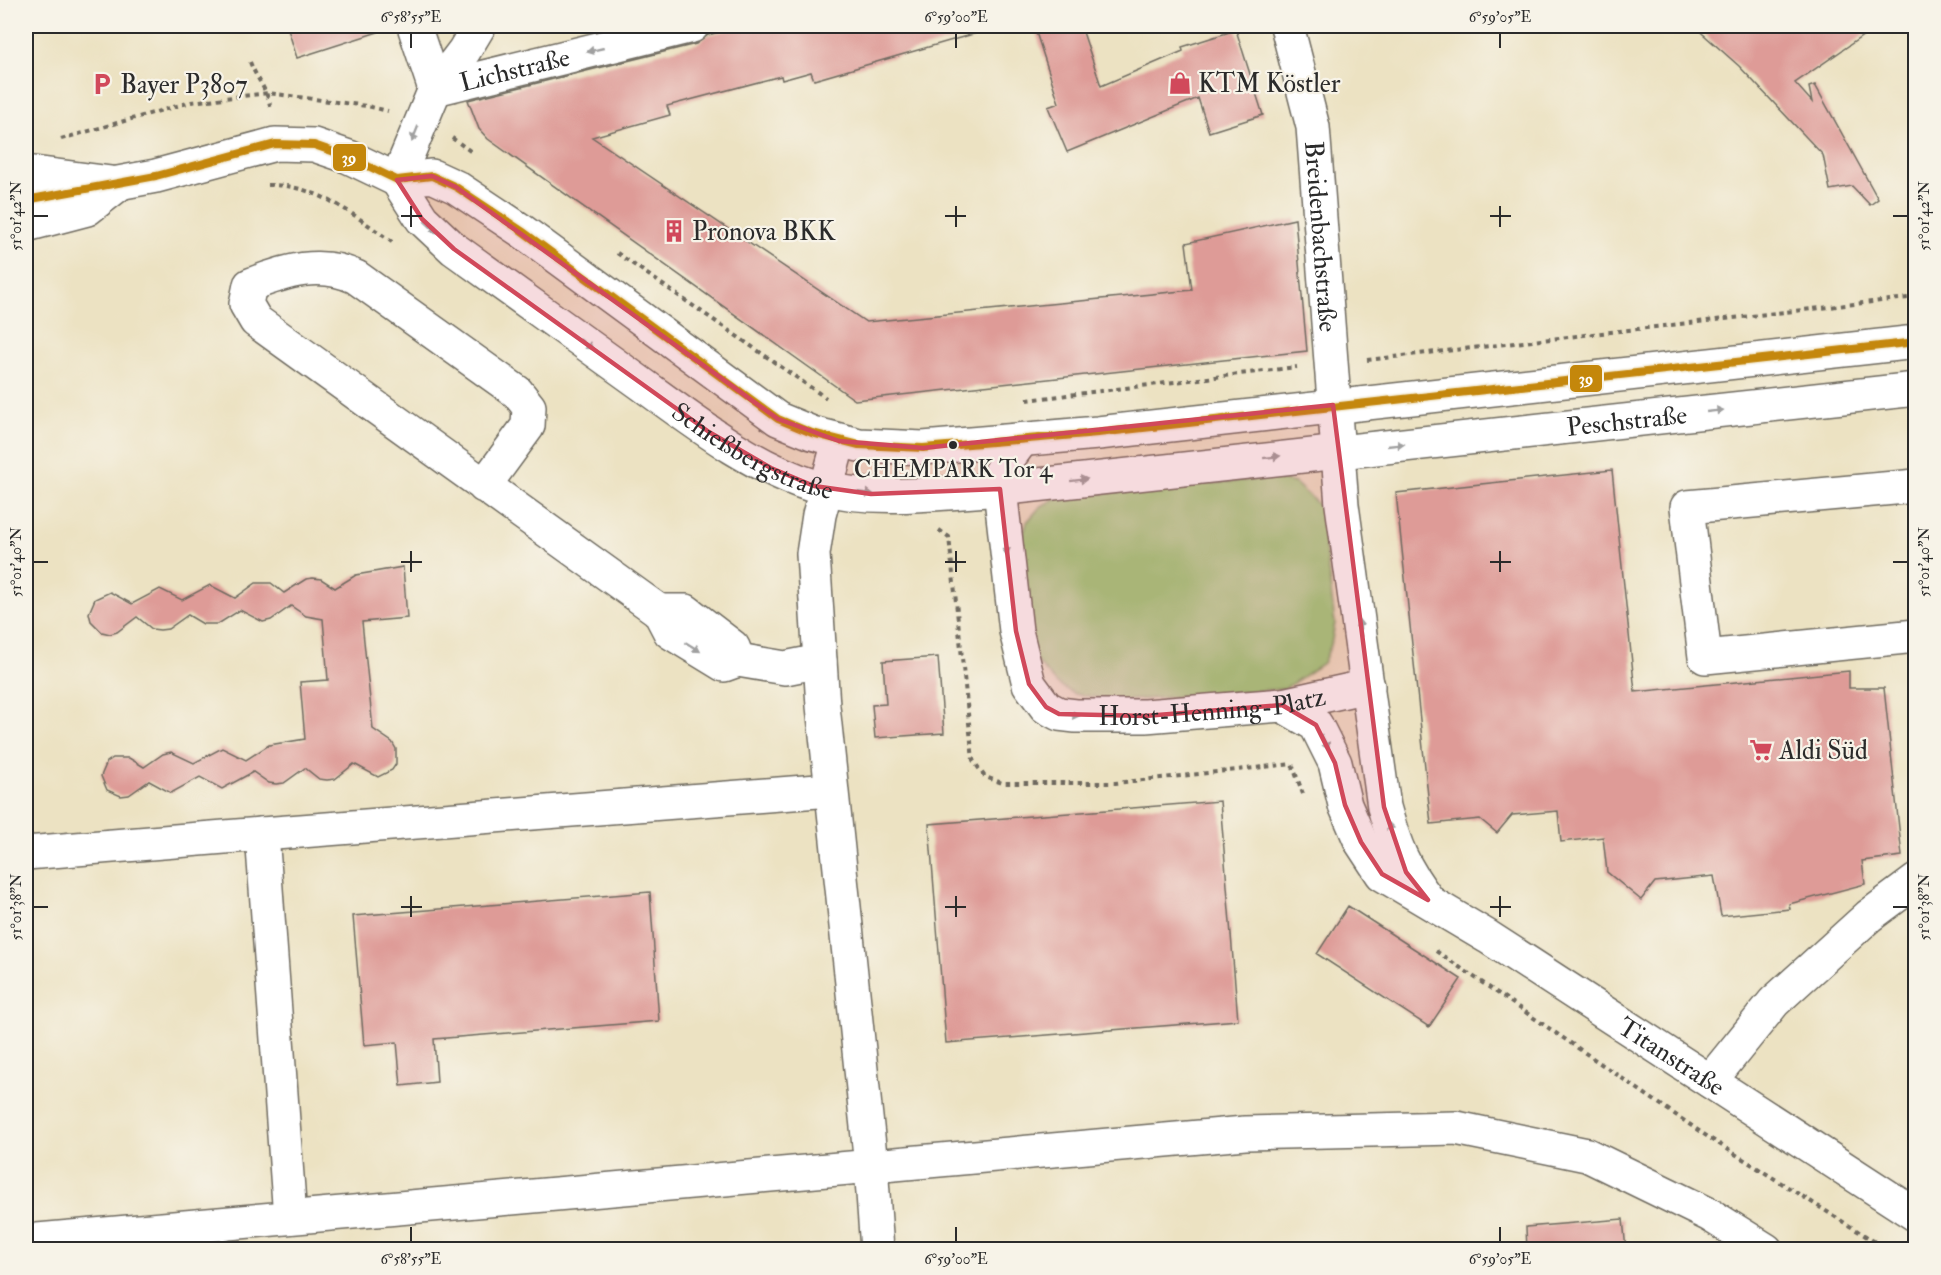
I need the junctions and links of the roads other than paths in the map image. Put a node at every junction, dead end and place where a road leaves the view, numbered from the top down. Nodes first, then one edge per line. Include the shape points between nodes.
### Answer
1 (414, 26) edge
2 (479, 26) edge
3 (692, 26) edge
4 (1287, 26) edge
5 (435, 89) junction
6 (26, 172) edge
7 (397, 180) junction
8 (119, 184) junction
9 (26, 200) edge
10 (26, 225) edge
11 (1916, 342) edge
12 (1916, 389) edge
13 (1333, 405) junction
14 (1022, 440) junction
15 (839, 441) junction
16 (1337, 451) junction
17 (484, 486) junction
18 (1916, 486) edge
19 (827, 488) junction
20 (1000, 489) junction
21 (1916, 636) edge
22 (820, 662) junction
23 (1368, 686) junction
24 (1282, 705) junction
25 (831, 790) junction
26 (262, 834) junction
27 (26, 853) edge
28 (1916, 880) edge
29 (1428, 900) junction
30 (1710, 1081) junction
31 (871, 1164) junction
32 (1916, 1215) edge
33 (290, 1217) junction
34 (26, 1241) edge
35 (877, 1250) edge
36 (1766, 1250) edge

1 - 5 main road
2 - 5 main road
3 -> 5 main road, Lichstraße
4 - 13 main road, Breidenbachstraße via 1313,127
5 -> 7 main road, Lichstraße
6 - 8 main road
7 - 8 main road via 314,145 275,144
7 - 15 main road, Schießbergstraße via 432,176 456,187 778,419
7 -> 19 main road, Schießbergstraße via 423,219 454,249 680,412 771,468
8 - 9 main road
8 - 10 main road via 87,209
11 - 13 main road, Peschstraße
16 -> 12 main road, Peschstraße
13 - 14 main road, Schießbergstraße
13 - 16 main road, Breidenbachstraße
14 - 15 main road, Schießbergstraße via 923,448
14 - 20 main road via 1002,468
15 - 19 main road
20 -> 16 main road, Schießbergstraße
23 -> 16 main road
17 - 17 main road via 256,321 246,304 250,285 282,272 336,268 356,277 517,392 529,407 528,426
17 - 22 main road via 658,611 686,610 733,646 738,660 785,668
18 - 21 main road via 1687,507 1705,657
19 -> 20 main road, Schießbergstraße via 897,496
19 - 22 main road via 813,554
20 -> 24 main road, Horst-Henning-Platz via 1016,631 1029,684 1046,707 1076,716 1145,716
22 - 25 main road
23 - 24 main road, Horst-Henning-Platz
29 -> 23 main road, Titanstraße via 1406,872 1395,848 1384,807
24 -> 29 main road, Titanstraße via 1316,725 1335,764 1345,805 1361,842 1382,873
25 - 26 main road
25 - 31 main road
26 - 27 main road
26 - 33 main road
28 - 30 main road via 1869,916 1774,1002
29 - 30 main road, Titanstraße
30 - 32 main road, Titanstraße
31 - 33 main road
31 - 35 main road
31 - 36 main road via 1245,1133 1456,1128 1587,1155 1710,1215
33 - 34 main road

